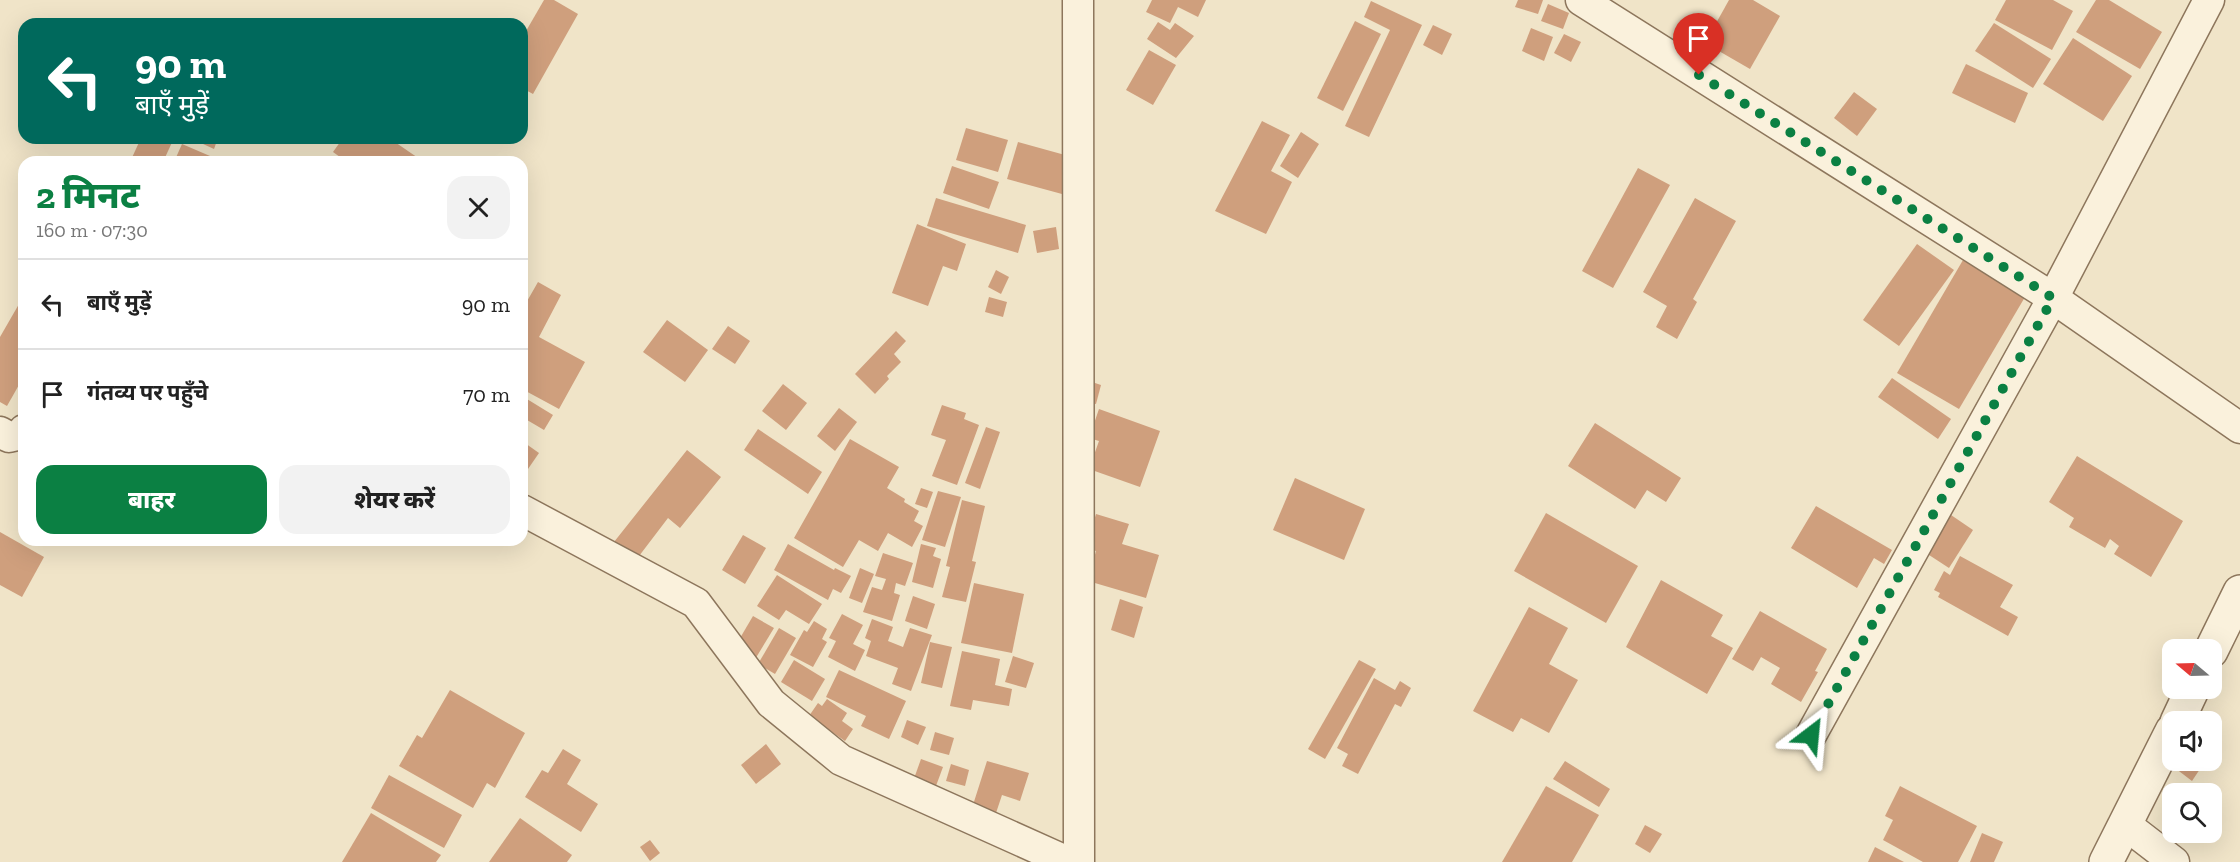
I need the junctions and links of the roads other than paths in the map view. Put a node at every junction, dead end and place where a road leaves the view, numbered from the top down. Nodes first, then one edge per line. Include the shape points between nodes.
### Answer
1 (1078, 0) edge
2 (1581, 0) edge
3 (2209, 0) edge
4 (2053, 298) junction
5 (2240, 428) edge
6 (528, 513) edge
7 (2240, 592) edge
8 (2217, 639) edge
9 (1811, 735) dead end
10 (2162, 751) edge
11 (2126, 825) junction
12 (1068, 862) edge
13 (1079, 862) edge
14 (2106, 862) edge
15 (2174, 862) edge

1 - 13 street
2 - 4 street
3 - 4 street
4 - 5 street
4 - 9 street
6 - 12 street via 696,603 771,703 841,760
7 - 8 street
10 - 11 street
11 - 14 street
11 - 15 street

